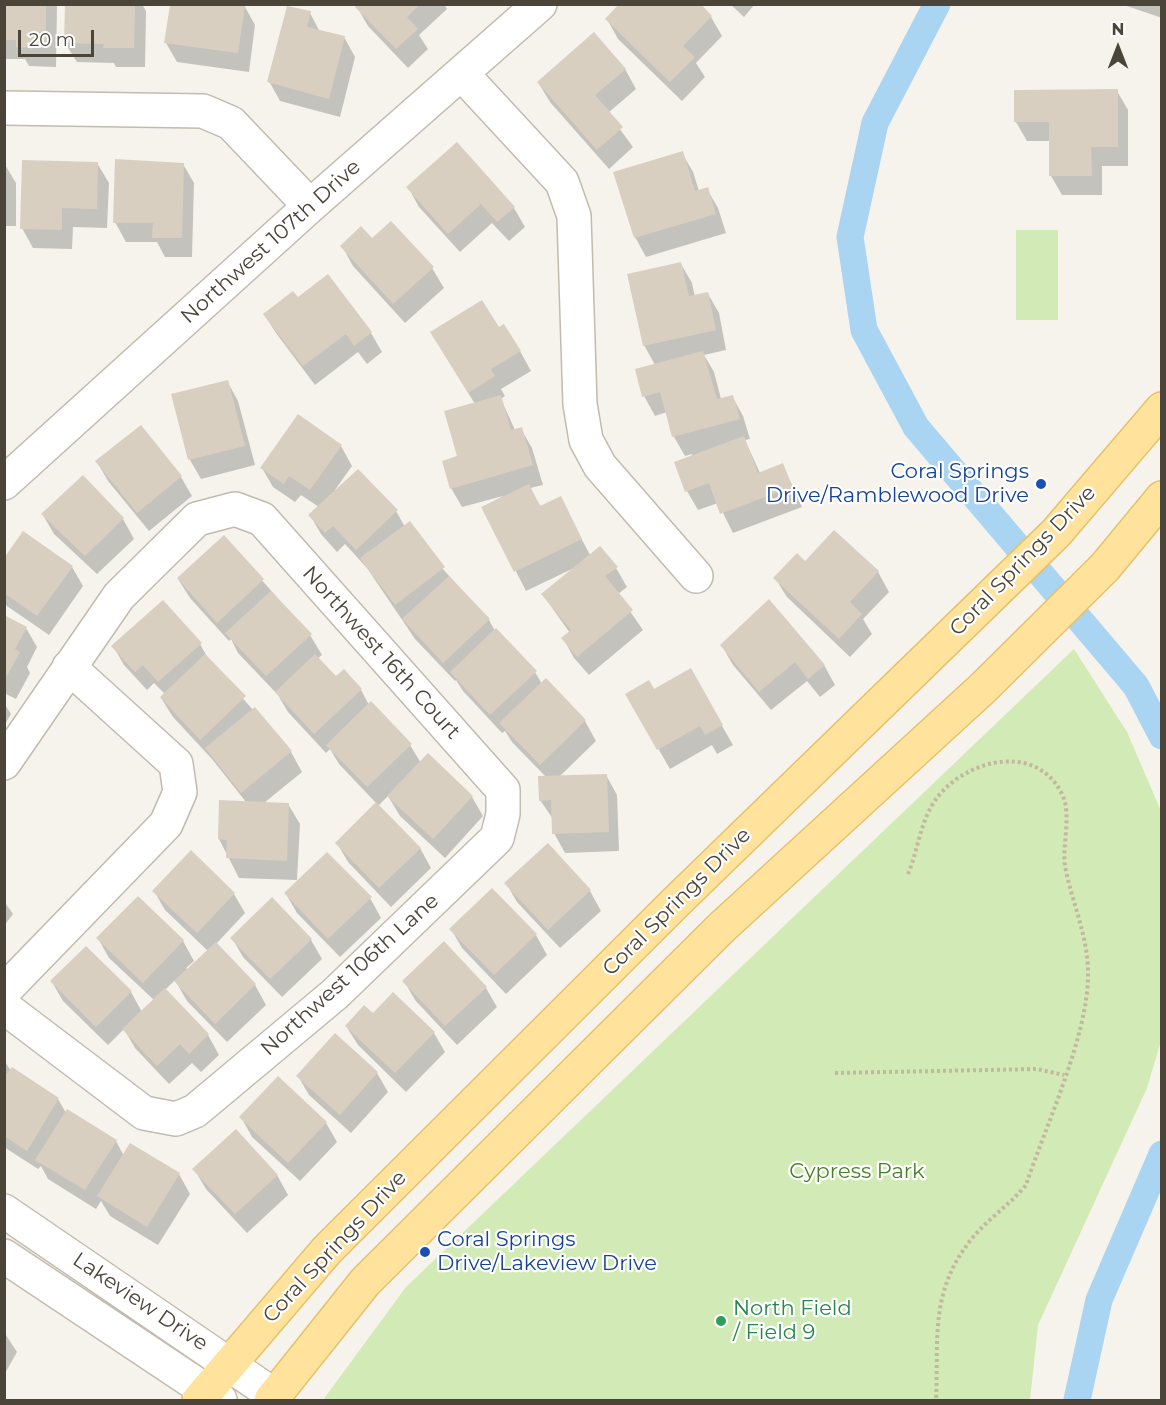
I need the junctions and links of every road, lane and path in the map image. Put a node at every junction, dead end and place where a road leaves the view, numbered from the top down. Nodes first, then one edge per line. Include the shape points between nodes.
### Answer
1 (540, 4) edge
2 (463, 75) junction
3 (4, 108) edge
4 (310, 206) junction
5 (1161, 409) edge
6 (4, 483) edge
7 (1161, 498) edge
8 (696, 576) dead end
9 (69, 667) junction
10 (4, 763) edge
11 (503, 814) joint
12 (908, 874) dead end
13 (4, 991) edge
14 (4, 1007) edge
15 (835, 1072) dead end
16 (1064, 1075) junction
17 (4, 1210) edge
18 (4, 1256) edge
19 (229, 1362) junction
20 (208, 1397) edge
21 (273, 1398) edge
22 (936, 1401) edge

1 - 2 street, Northwest 107th Drive
2 - 4 street, Northwest 107th Drive
2 - 8 street via 562,182 574,216 580,404 586,440 600,466
3 - 4 street via 203,111 231,123
4 - 6 street, Northwest 107th Drive
5 - 19 main road, Coral Springs Drive via 1056,533 676,902 327,1250
7 - 21 main road via 1105,567 983,688 721,928 365,1282
9 - 10 street
9 - 11 street, Northwest 16th Court via 119,596 197,519 235,509 262,519 503,790
9 - 13 street via 176,764 180,792 166,824
11 - 14 street, Northwest 106th Lane via 497,838 335,994 195,1111 176,1119 144,1113
12 - 16 path via 930,809 944,790 971,771 1001,759 1028,762 1052,778 1063,795 1065,864 1085,942 1088,976 1076,1044
15 - 16 path via 1036,1069
16 - 22 path via 1026,1185 972,1239 954,1264 944,1288 935,1332
17 - 19 street, Lakeview Drive
18 - 20 street, Lakeview Drive
19 - 20 main road, Coral Springs Drive
19 - 21 street, Lakeview Drive

